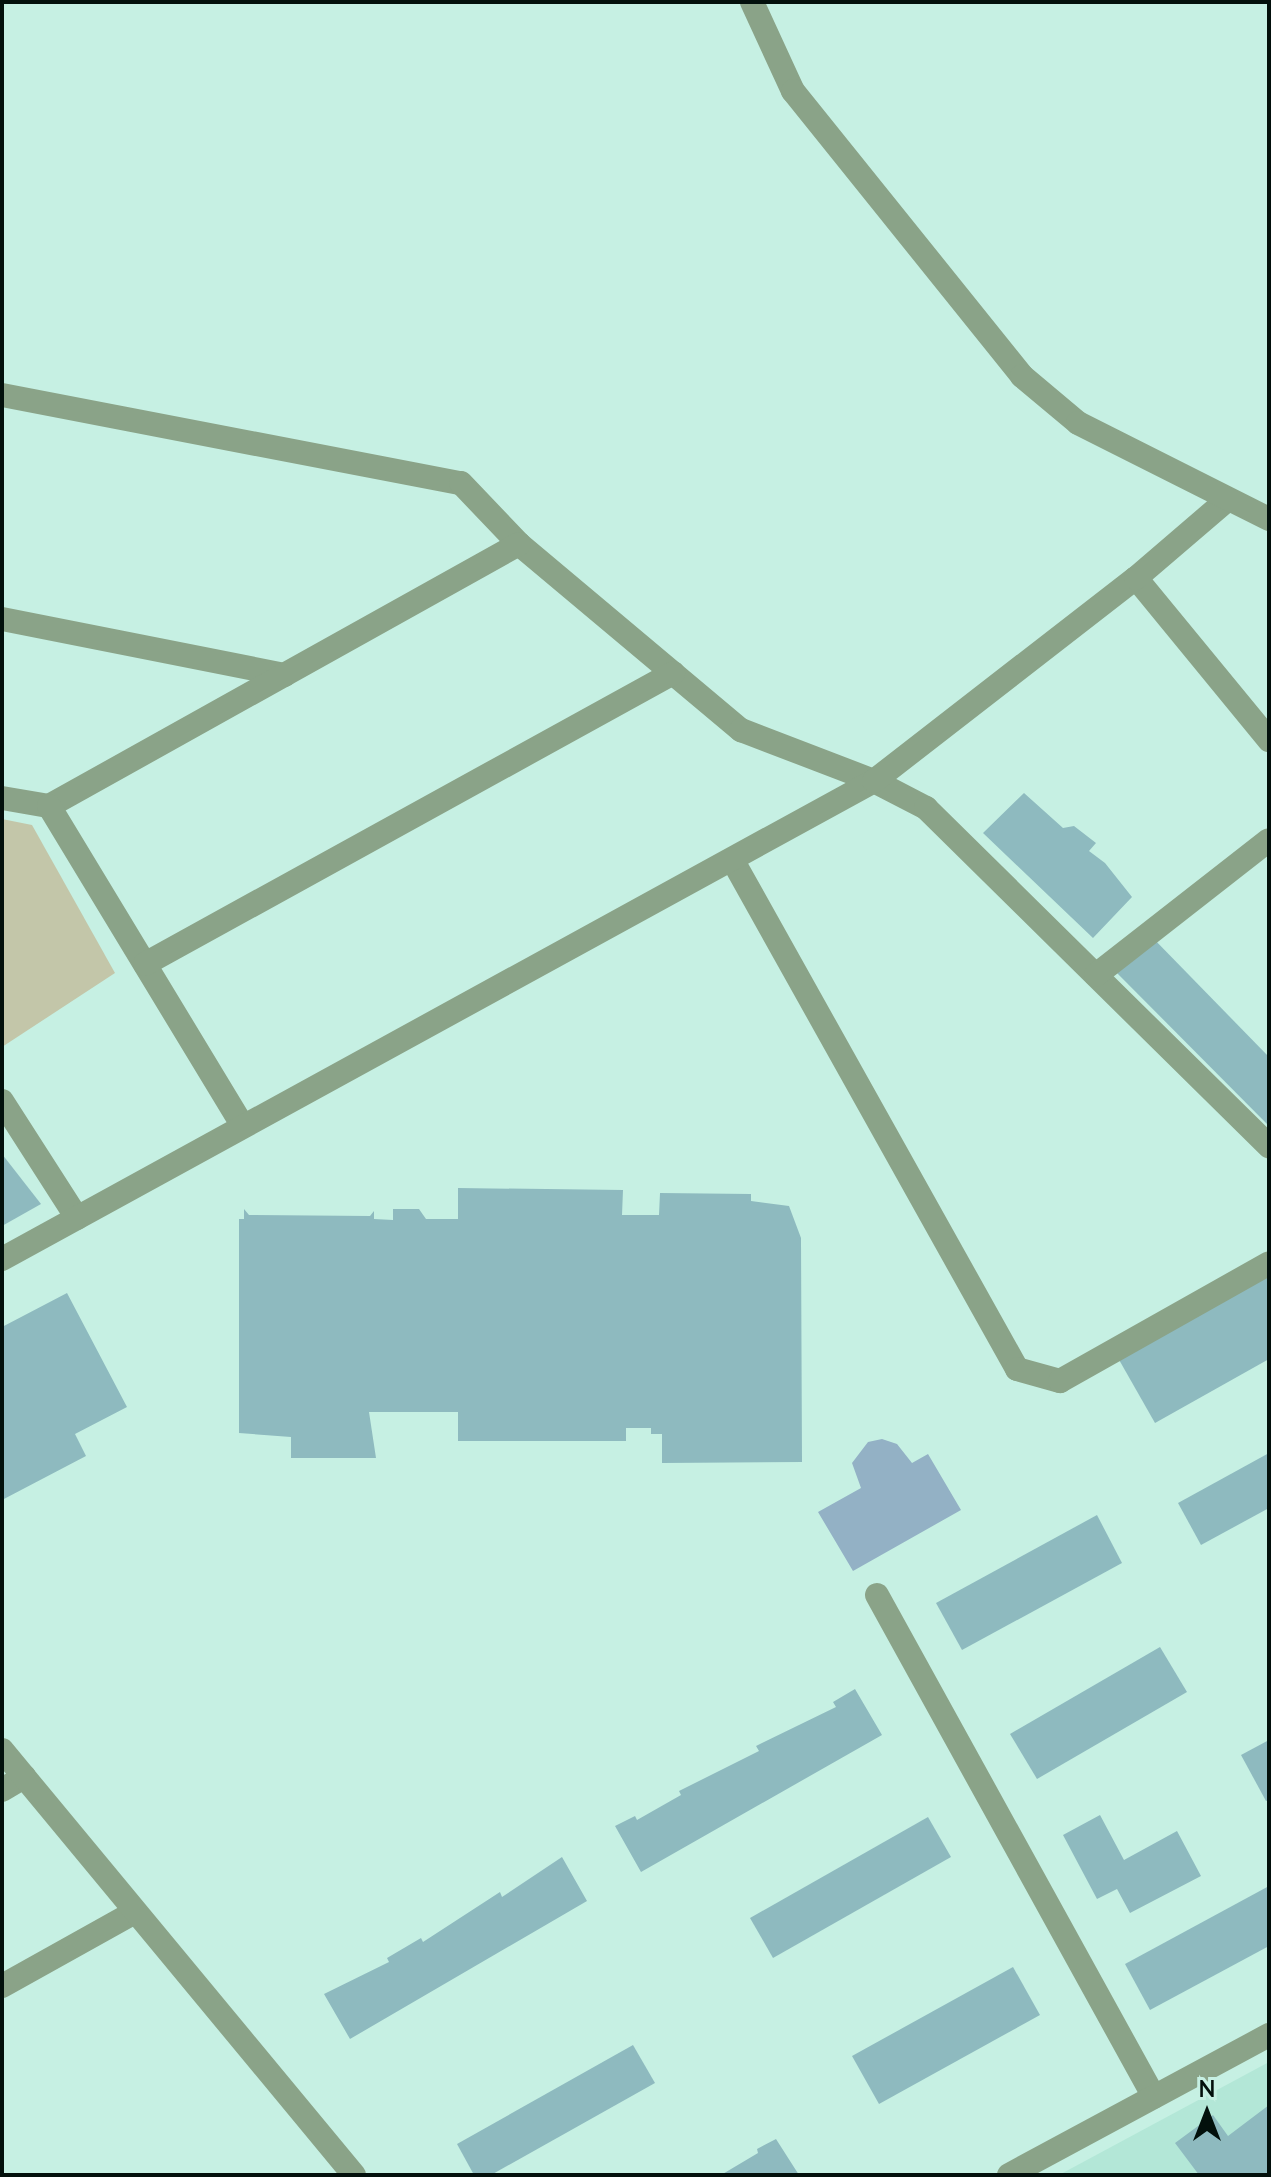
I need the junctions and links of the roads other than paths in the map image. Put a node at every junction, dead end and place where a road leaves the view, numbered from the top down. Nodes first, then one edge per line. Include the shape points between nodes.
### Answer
1 (752, 2) edge
2 (2, 395) edge
3 (1227, 500) junction
4 (1269, 519) edge
5 (519, 544) junction
6 (1136, 578) junction
7 (2, 619) edge
8 (673, 673) junction
9 (284, 675) junction
10 (1269, 740) edge
11 (874, 781) junction
12 (2, 798) edge
13 (49, 806) junction
14 (1269, 840) edge
15 (733, 861) junction
16 (145, 964) junction
17 (1096, 975) junction
18 (2, 1101) edge
19 (243, 1126) junction
20 (1269, 1146) edge
21 (77, 1218) junction
22 (2, 1259) edge
23 (1269, 1263) edge
24 (877, 1595) dead end
25 (2, 1750) edge
26 (24, 1777) junction
27 (2, 1790) edge
28 (135, 1912) junction
29 (2, 1986) edge
30 (1269, 2035) edge
31 (1154, 2097) junction
32 (354, 2175) edge
33 (1009, 2175) edge

1 - 3 street via 793,91 1022,376 1078,423
2 - 5 street via 461,483
3 - 4 street
3 - 6 street
5 - 8 street
5 - 9 street
6 - 10 street
6 - 11 street
7 - 9 street
8 - 11 street via 741,730
8 - 16 street
9 - 13 street
11 - 15 street
11 - 17 street via 926,808
12 - 13 street
13 - 16 street
14 - 17 street
15 - 19 street
15 - 23 street via 1017,1369 1060,1381
16 - 19 street
17 - 20 street
18 - 21 street
19 - 21 street
21 - 22 street
24 - 31 street
25 - 26 street
26 - 27 street
26 - 28 street
28 - 29 street
28 - 32 street
30 - 31 street
31 - 33 street

